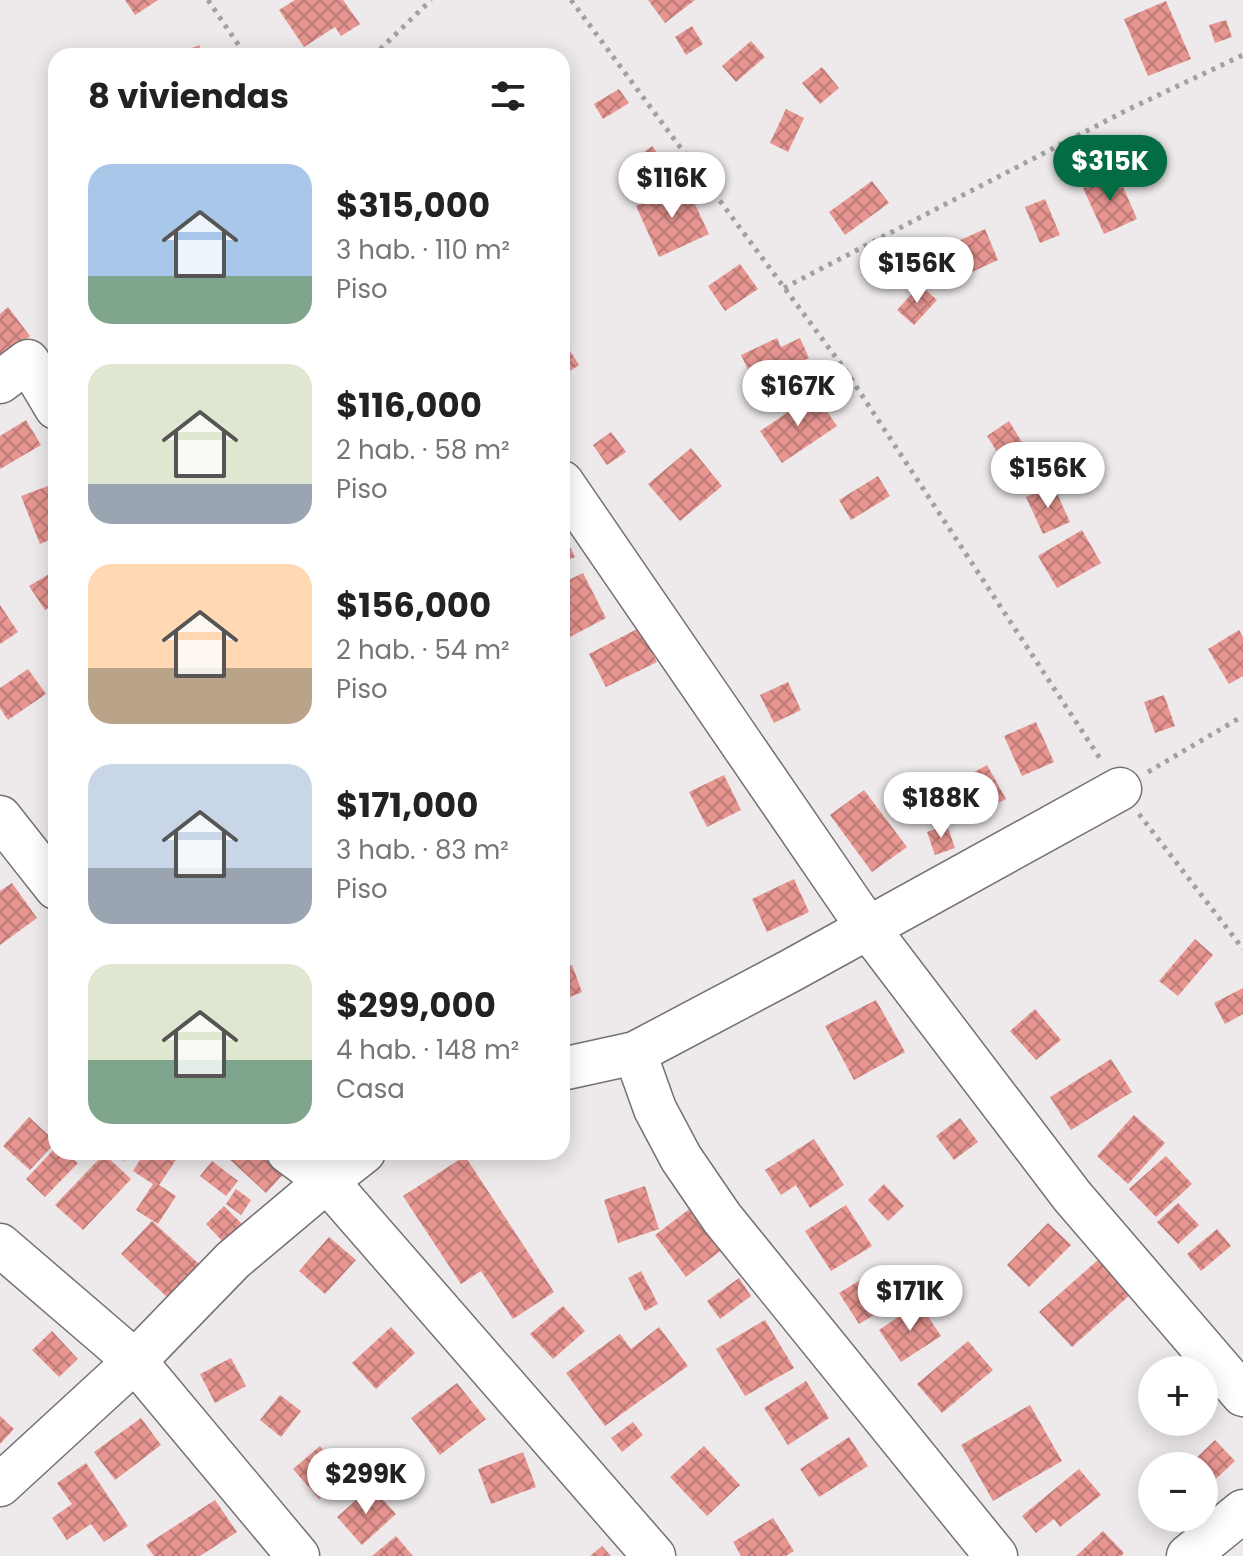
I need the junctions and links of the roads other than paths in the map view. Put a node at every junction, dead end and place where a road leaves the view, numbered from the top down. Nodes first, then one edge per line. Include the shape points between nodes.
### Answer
1 (0, 382) edge
2 (48, 395) edge
3 (570, 494) edge
4 (1120, 789) road end
5 (0, 817) edge
6 (48, 878) edge
7 (868, 928) junction
8 (635, 1053) junction
9 (570, 1067) edge
10 (299, 1160) edge
11 (354, 1160) edge
12 (327, 1181) junction
13 (0, 1245) edge
14 (135, 1361) junction
15 (1243, 1395) edge
16 (0, 1485) edge
17 (1243, 1511) edge
18 (298, 1556) edge
19 (654, 1556) edge
20 (996, 1556) edge
21 (1188, 1556) edge

1 - 2 street via 28,361
3 - 7 street
4 - 7 street
5 - 6 street
7 - 8 street
7 - 15 street via 1072,1196
8 - 9 street
8 - 20 street via 655,1109 722,1218
10 - 12 street
11 - 12 street
12 - 14 street via 233,1260
12 - 19 street
13 - 14 street
14 - 16 street
14 - 18 street
17 - 21 street

